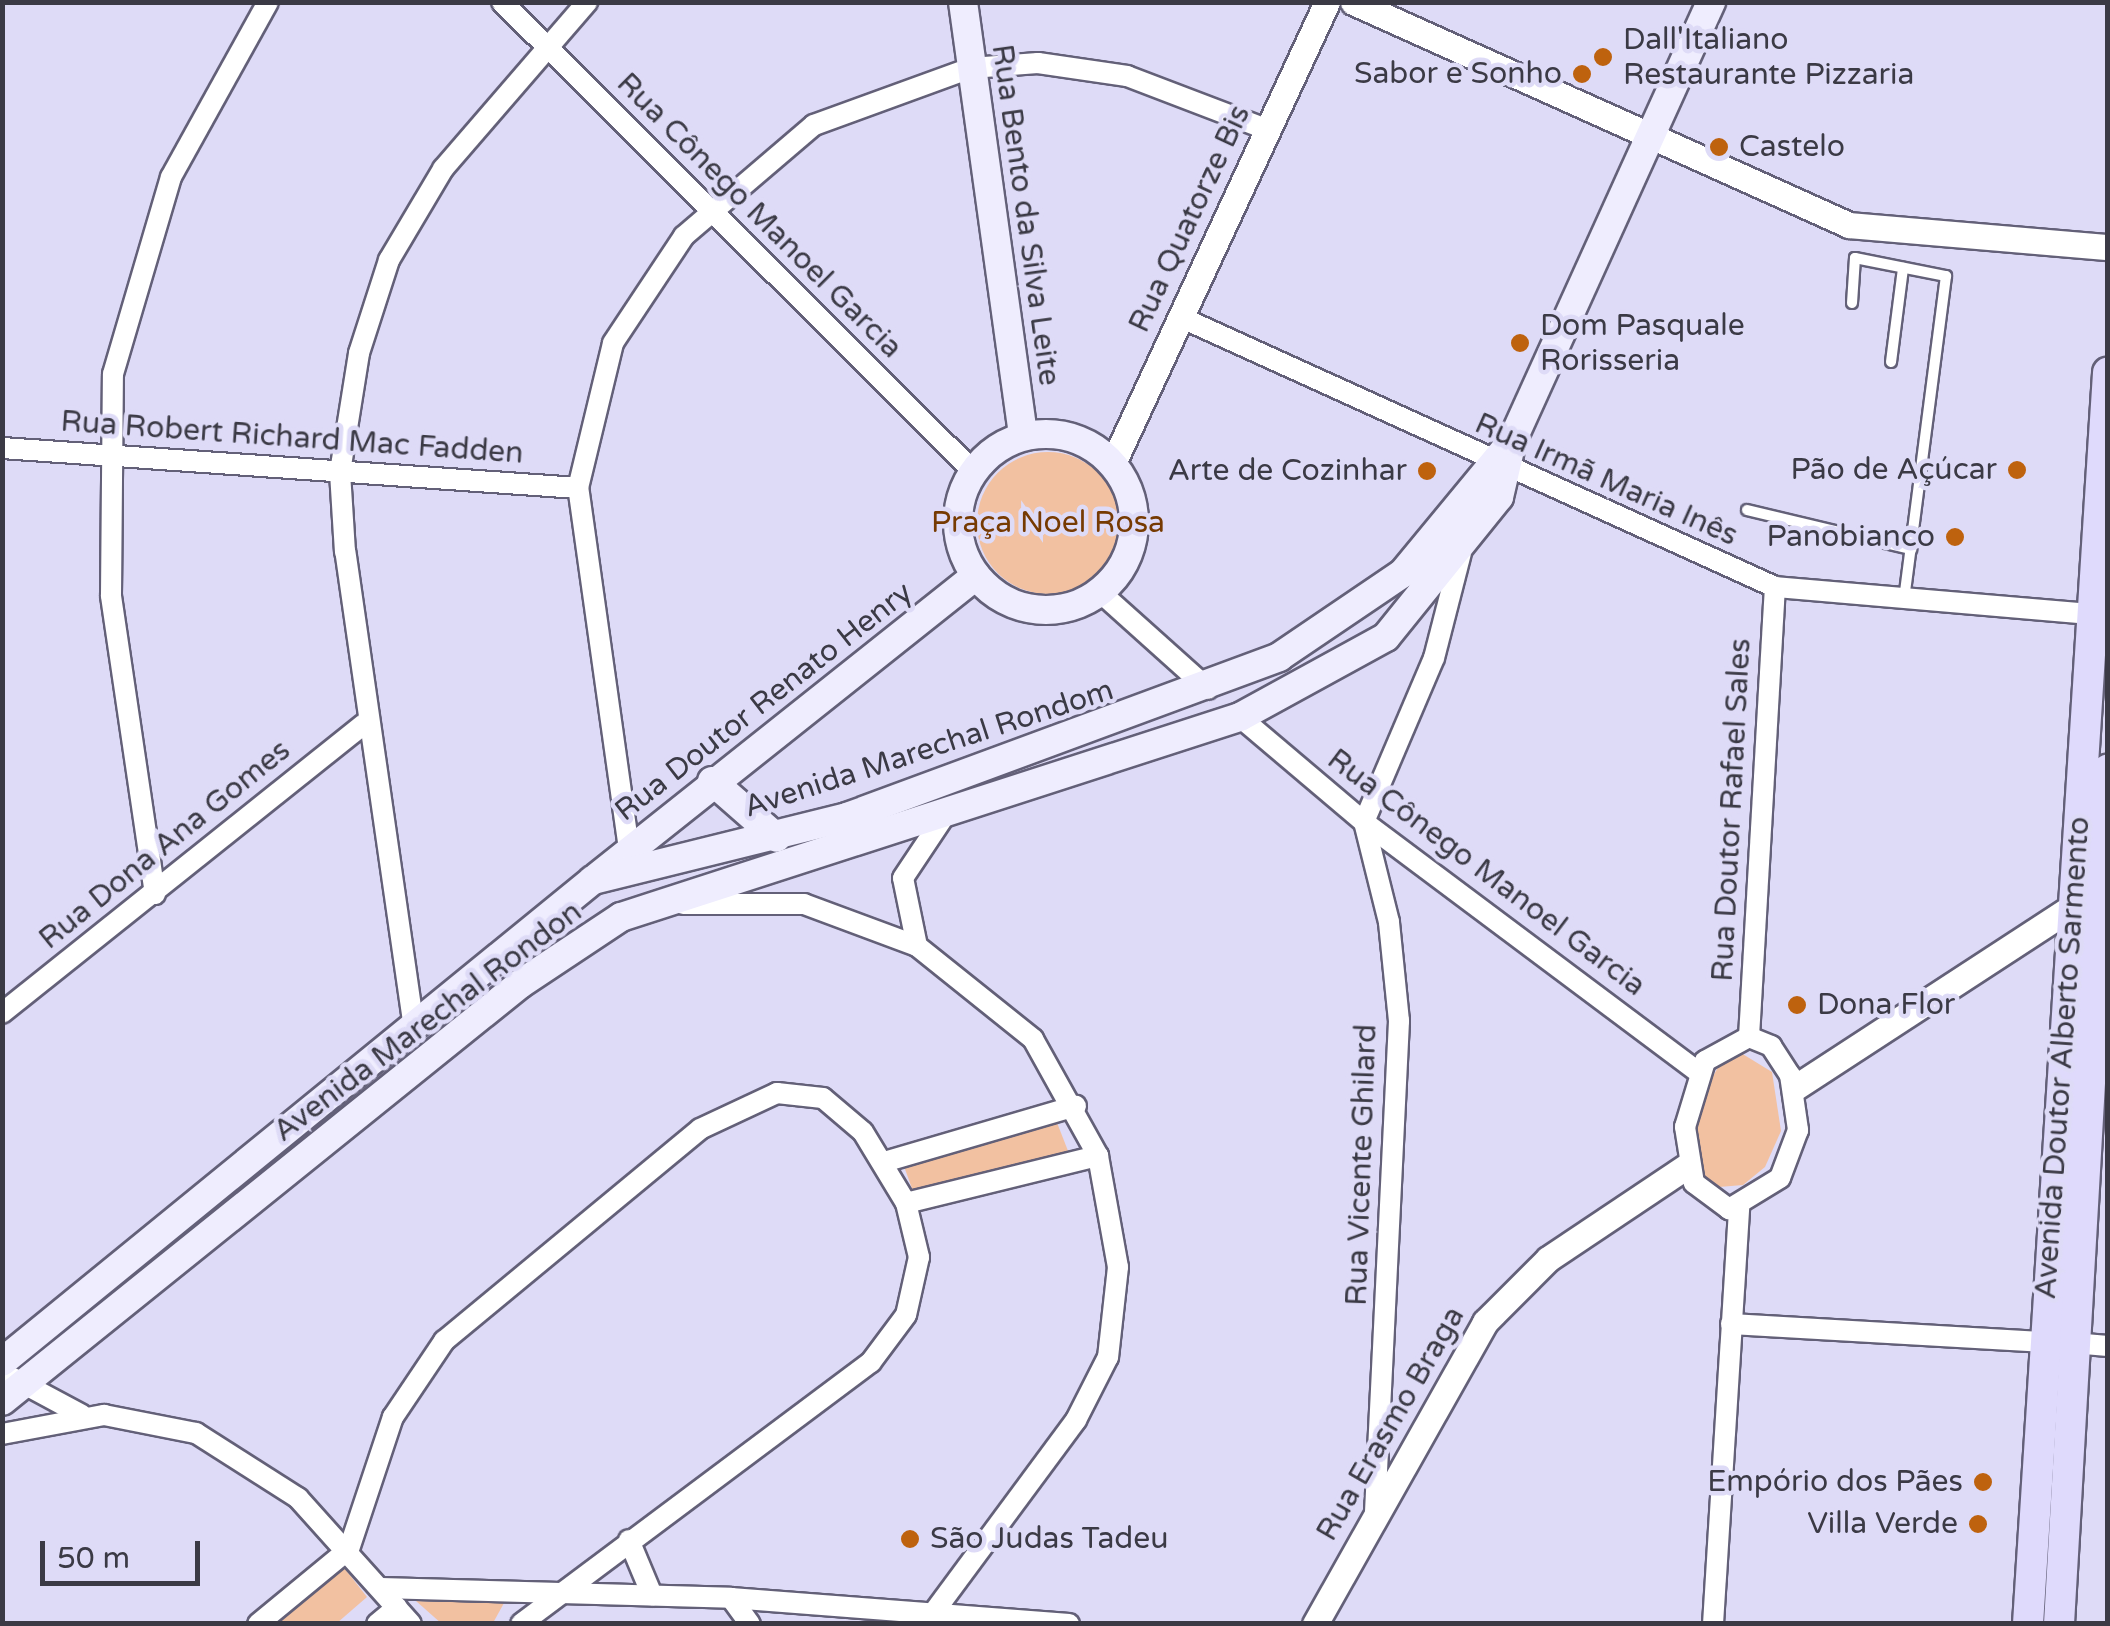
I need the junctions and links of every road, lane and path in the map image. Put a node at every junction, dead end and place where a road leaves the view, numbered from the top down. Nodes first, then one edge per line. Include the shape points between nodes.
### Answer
1 (268, 2) edge
2 (502, 2) edge
3 (587, 2) edge
4 (963, 2) edge
5 (1327, 2) edge
6 (1353, 2) edge
7 (1711, 2) edge
8 (545, 44) junction
9 (970, 68) junction
10 (1266, 129) junction
11 (1649, 140) junction
12 (710, 210) junction
13 (2108, 248) edge
14 (1903, 268) junction
15 (1852, 303) dead end
16 (1180, 317) junction
17 (1891, 362) dead end
18 (2108, 373) edge
19 (1023, 436) junction
20 (2, 448) edge
21 (106, 453) junction
22 (1113, 463) junction
23 (1500, 467) junction
24 (340, 472) junction
25 (973, 472) junction
26 (578, 488) junction
27 (1748, 510) dead end
28 (1911, 549) junction
29 (1461, 553) junction
30 (976, 576) junction
31 (1776, 587) junction
32 (1100, 592) junction
33 (1904, 599) junction
34 (2092, 614) junction
35 (1208, 689) junction
36 (1240, 717) junction
37 (364, 724) junction
38 (2108, 769) edge
39 (712, 781) junction
40 (945, 815) junction
41 (1364, 822) junction
42 (776, 838) junction
43 (630, 849) junction
44 (594, 880) junction
45 (2104, 886) edge
46 (155, 894) junction
47 (651, 906) junction
48 (2074, 906) junction
49 (917, 946) junction
50 (2, 1013) edge
51 (2100, 1015) edge
52 (414, 1028) junction
53 (1749, 1036) junction
54 (1699, 1073) junction
55 (1796, 1088) junction
56 (1076, 1106) junction
57 (1098, 1156) junction
58 (884, 1162) junction
59 (1687, 1166) junction
60 (906, 1203) junction
61 (1739, 1208) junction
62 (1731, 1324) junction
63 (2059, 1342) junction
64 (2108, 1346) edge
65 (7, 1379) edge
66 (82, 1415) junction
67 (2, 1434) edge
68 (1375, 1514) junction
69 (628, 1540) junction
70 (349, 1549) junction
71 (381, 1588) junction
72 (558, 1592) junction
73 (652, 1595) junction
74 (730, 1598) junction
75 (404, 1615) edge
76 (928, 1620) edge
77 (258, 1624) edge
78 (376, 1624) edge
79 (521, 1624) edge
80 (750, 1624) edge
81 (1069, 1624) edge
82 (1315, 1624) edge
83 (1713, 1624) edge
84 (2028, 1624) edge
85 (2059, 1624) edge

1 - 21 street via 195,126 154,221 126,314
2 - 8 street, Rua Cônego Manoel Garcia
3 - 8 street
4 - 9 main road, Rua Bento da Silva Leite
5 - 10 street, Rua Quatorze Bis
6 - 11 street
7 - 11 main road
8 - 12 street, Rua Cônego Manoel Garcia
8 - 24 street via 465,138 390,260 359,353
9 - 10 street via 1038,64 1127,76
9 - 12 street via 814,125
9 - 19 main road, Rua Bento da Silva Leite
10 - 16 street, Rua Quatorze Bis
11 - 13 street via 1849,225
11 - 23 main road
12 - 25 street, Rua Cônego Manoel Garcia
12 - 26 street via 658,268 614,343
14 - 15 lane via 1854,258
14 - 17 lane
14 - 28 lane via 1946,276
16 - 22 street, Rua Quatorze Bis
16 - 23 street, Rua Irmã Maria Inês
18 - 34 main road, Avenida Doutor Alberto Sarmento
19 - 22 main road via 1072,438
19 - 25 main road
20 - 21 street, Rua Robert Richard Mac Fadden
21 - 24 street, Rua Robert Richard Mac Fadden
21 - 46 street via 118,666
22 - 32 main road via 1135,530
23 - 29 main road, Avenida Marechal Rondon
23 - 31 street, Rua Irmã Maria Inês
23 - 35 main road, Avenida Marechal Rondom via 1374,598
24 - 26 street, Rua Robert Richard Mac Fadden
24 - 37 street
25 - 30 main road via 957,524
26 - 43 street
27 - 28 lane
28 - 33 lane
29 - 36 main road, Avenida Marechal Rondon via 1363,656
29 - 41 street via 1434,658
30 - 32 main road via 1021,607 1062,608
30 - 39 main road, Rua Doutor Renato Henry
31 - 33 street, Rua Irmã Maria Inês
31 - 53 street, Rua Doutor Rafael Sales
32 - 35 street
33 - 34 street, Rua Irmã Maria Inês
34 - 48 main road, Avenida Doutor Alberto Sarmento
35 - 42 main road, Avenida Marechal Rondom
36 - 40 main road, Avenida Marechal Rondon
36 - 41 street, Rua Cônego Manoel Garcia
37 - 46 street, Rua Dona Ana Gomes
37 - 52 street
38 - 45 main road, Avenida Doutor Alberto Sarmento
39 - 42 main road
39 - 43 main road, Rua Doutor Renato Henry
40 - 47 main road, Avenida Marechal Rondon
40 - 49 street via 903,878
41 - 54 street, Rua Cônego Manoel Garcia
41 - 68 street, Rua Vicente Ghilard via 1390,922 1399,1021
42 - 44 main road, Avenida Marechal Rondom
43 - 44 main road, Rua Doutor Renato Henry
44 - 52 main road, Avenida Marechal Rondom
45 - 48 street
45 - 51 main road, Avenida Doutor Alberto Sarmento
46 - 50 street, Rua Dona Ana Gomes
47 - 49 street via 804,904
47 - 65 main road, Avenida Marechal Rondon via 520,984
48 - 55 street
48 - 63 main road, Avenida Doutor Alberto Sarmento
49 - 56 street via 1033,1039
51 - 63 main road, Avenida Doutor Alberto Sarmento
52 - 65 main road, Avenida Marechal Rondom
53 - 54 street via 1720,1047
53 - 55 street via 1771,1046
54 - 59 street
55 - 61 street via 1794,1151 1764,1196
56 - 57 street
56 - 58 street
57 - 60 street
57 - 76 street via 1117,1251 1108,1357 1076,1420
58 - 60 street
58 - 70 street via 845,1114 802,1093 752,1101 700,1129 444,1341 393,1417
59 - 61 street via 1702,1195
59 - 68 street, Rua Erasmo Braga via 1515,1288 1459,1362
60 - 69 street via 919,1257 890,1340
61 - 62 street
62 - 63 street
62 - 83 street
63 - 64 street
63 - 84 main road, Avenida Doutor Alberto Sarmento
63 - 85 main road, Avenida Doutor Alberto Sarmento
65 - 66 street
66 - 67 street
66 - 70 street via 150,1418 196,1434 298,1498
68 - 82 street, Rua Erasmo Braga
69 - 72 street
69 - 73 street
70 - 71 street
70 - 77 street
71 - 72 street
71 - 75 street
72 - 73 street
72 - 79 street
73 - 74 street
74 - 76 street
74 - 80 street
75 - 78 street
76 - 81 street

